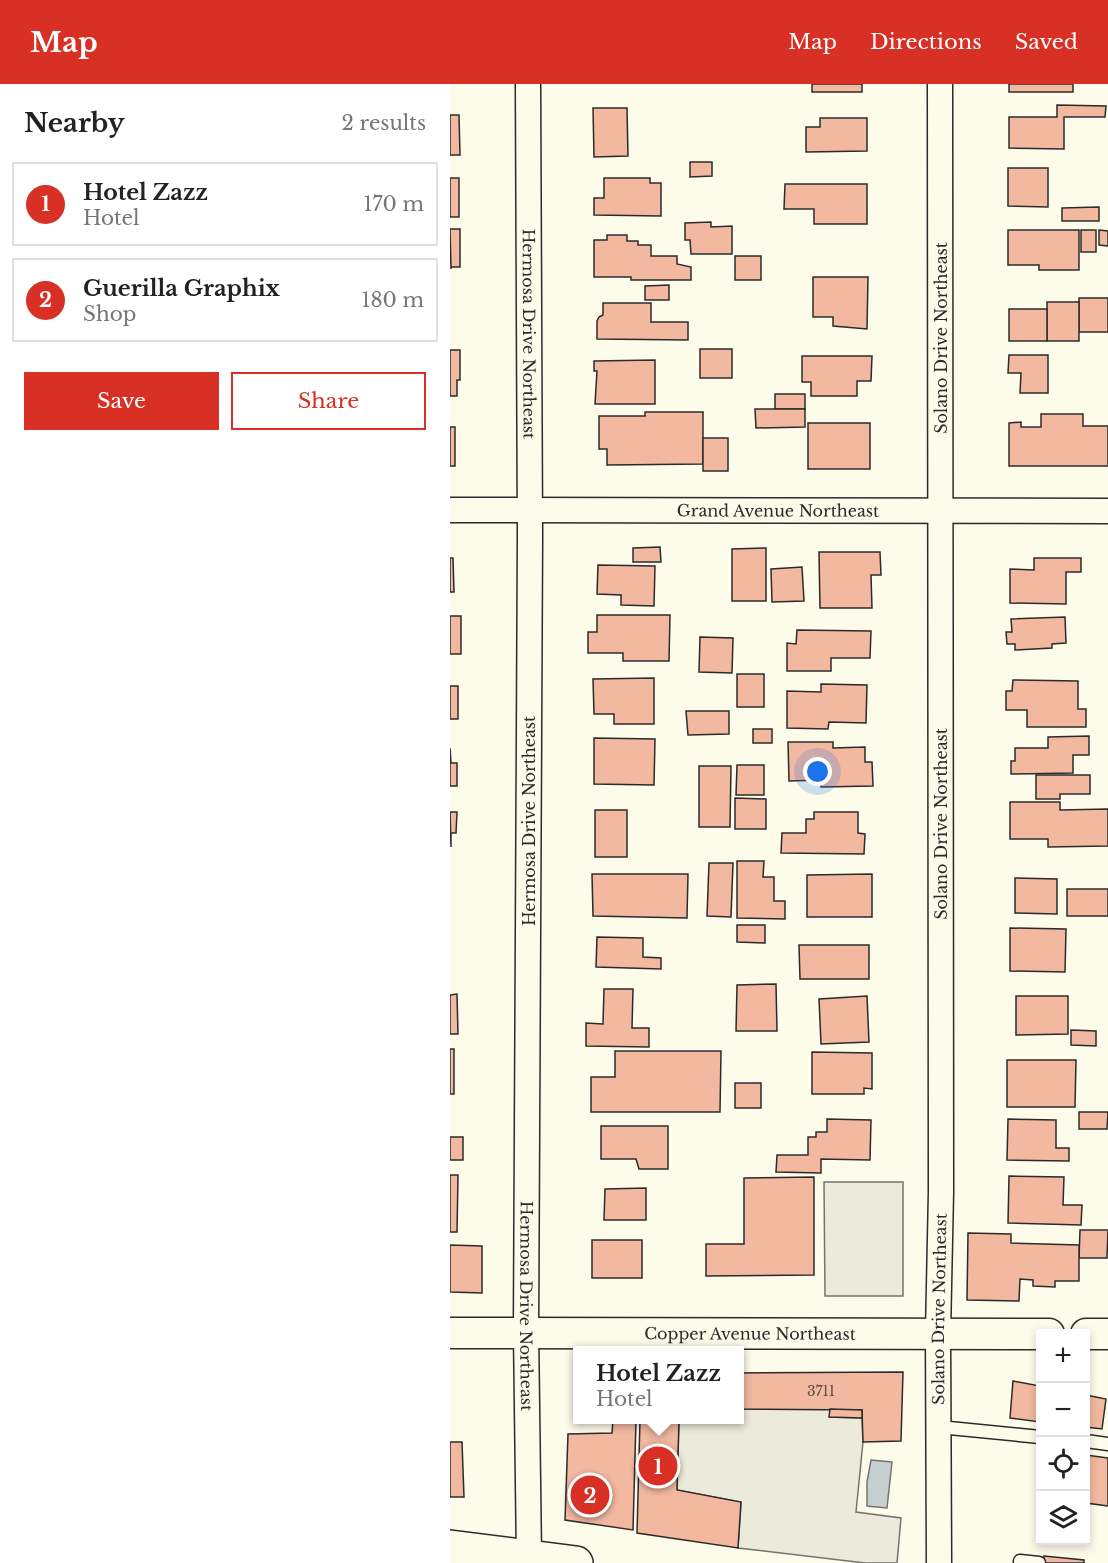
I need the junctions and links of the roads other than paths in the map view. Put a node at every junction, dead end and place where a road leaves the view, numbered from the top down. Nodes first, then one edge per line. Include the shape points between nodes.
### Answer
1 (528, 84) edge
2 (940, 84) edge
3 (450, 510) edge
4 (530, 510) junction
5 (941, 511) junction
6 (1108, 511) edge
7 (526, 1332) junction
8 (450, 1333) edge
9 (938, 1333) junction
10 (1036, 1334) edge
11 (1090, 1334) edge
12 (1108, 1334) edge
13 (939, 1427) junction
14 (1036, 1437) edge
15 (1090, 1442) edge
16 (1108, 1444) edge
17 (450, 1547) edge
18 (529, 1558) junction
19 (1020, 1561) dead end
20 (576, 1563) edge
21 (939, 1563) edge
22 (1039, 1563) edge

1 - 4 street, Hermosa Drive Northeast
2 - 5 street, Solano Drive Northeast
3 - 4 street, Grand Avenue Northeast
4 - 5 street, Grand Avenue Northeast
4 - 7 street, Hermosa Drive Northeast
5 - 6 street, Grand Avenue Northeast
5 - 9 street, Solano Drive Northeast
7 - 8 street, Copper Avenue Northeast
7 - 9 street, Copper Avenue Northeast
7 - 18 street, Hermosa Drive Northeast
9 - 10 street, Copper Avenue Northeast
9 - 13 street, Solano Drive Northeast
11 - 12 street
13 - 14 lane
13 - 21 street, Solano Drive Northeast
15 - 16 lane
17 - 18 main road
18 - 20 main road
19 - 22 lane

